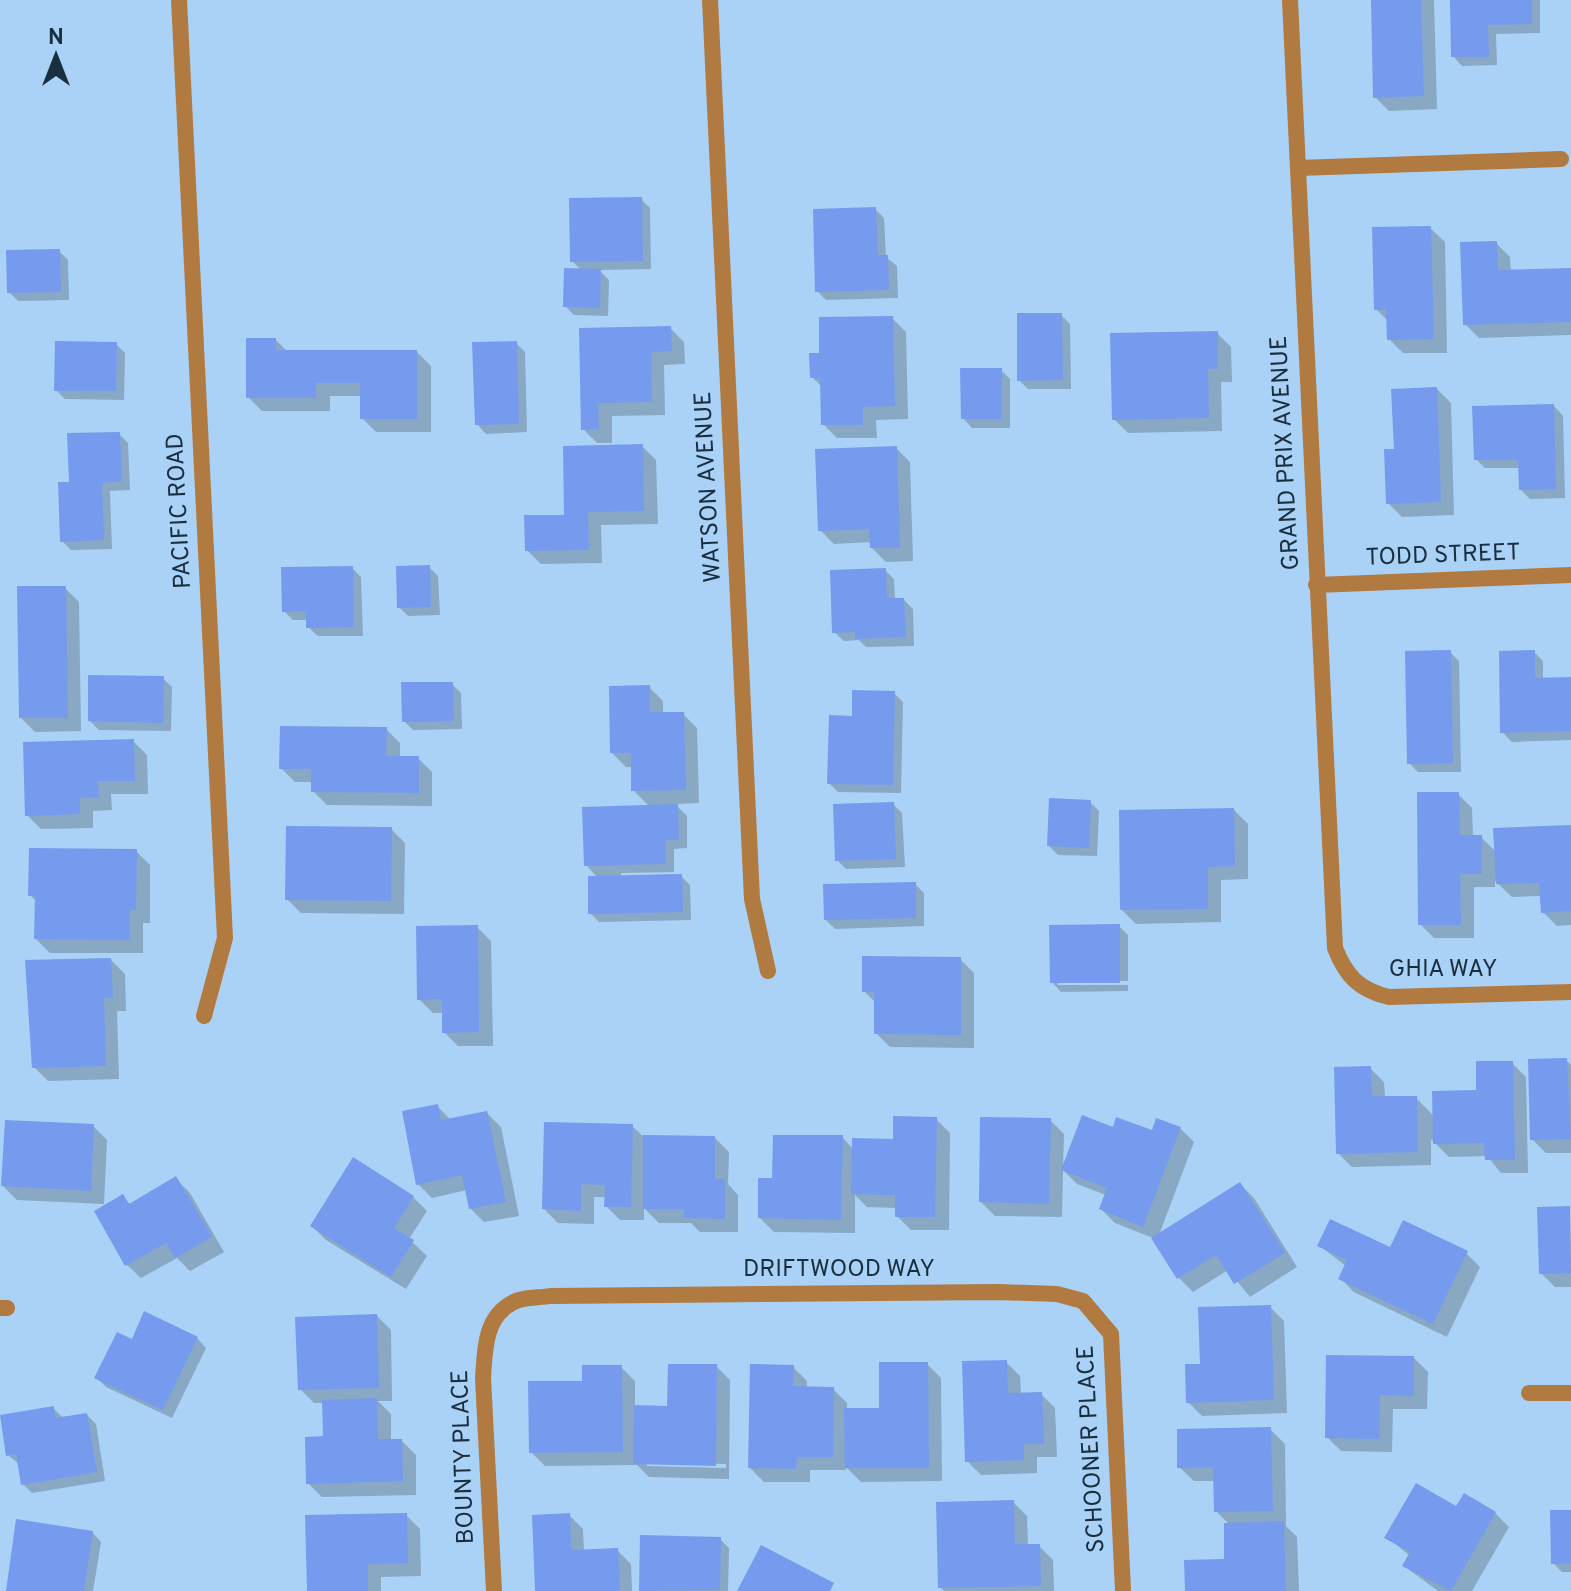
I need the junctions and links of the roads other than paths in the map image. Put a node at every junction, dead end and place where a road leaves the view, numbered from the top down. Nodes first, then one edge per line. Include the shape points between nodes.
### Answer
1 (179, 0) edge
2 (710, 0) edge
3 (1290, 0) edge
4 (1561, 159) dead end
5 (1298, 168) junction
6 (1571, 575) edge
7 (1316, 585) junction
8 (1333, 904) joint
9 (768, 971) dead end
10 (1571, 992) edge
11 (204, 1016) dead end
12 (580, 1296) joint
13 (1095, 1310) joint
14 (1529, 1393) dead end
15 (1571, 1393) edge
16 (494, 1591) edge
17 (1123, 1591) edge

1 - 11 street, PACIFIC ROAD via 225,938
2 - 9 street, WATSON AVENUE via 752,899
3 - 5 street, GRAND PRIX AVENUE
4 - 5 street
5 - 7 street, GRAND PRIX AVENUE
6 - 7 street, TODD STREET
7 - 8 street, GRAND PRIX AVENUE
8 - 10 street, GHIA WAY via 1335,948 1344,971 1367,992 1389,997
12 - 13 street, DRIFTWOOD WAY via 1057,1294
12 - 16 street, BOUNTY PLACE via 512,1302 491,1324 485,1343
13 - 17 street, SCHOONER PLACE via 1111,1334
14 - 15 street

